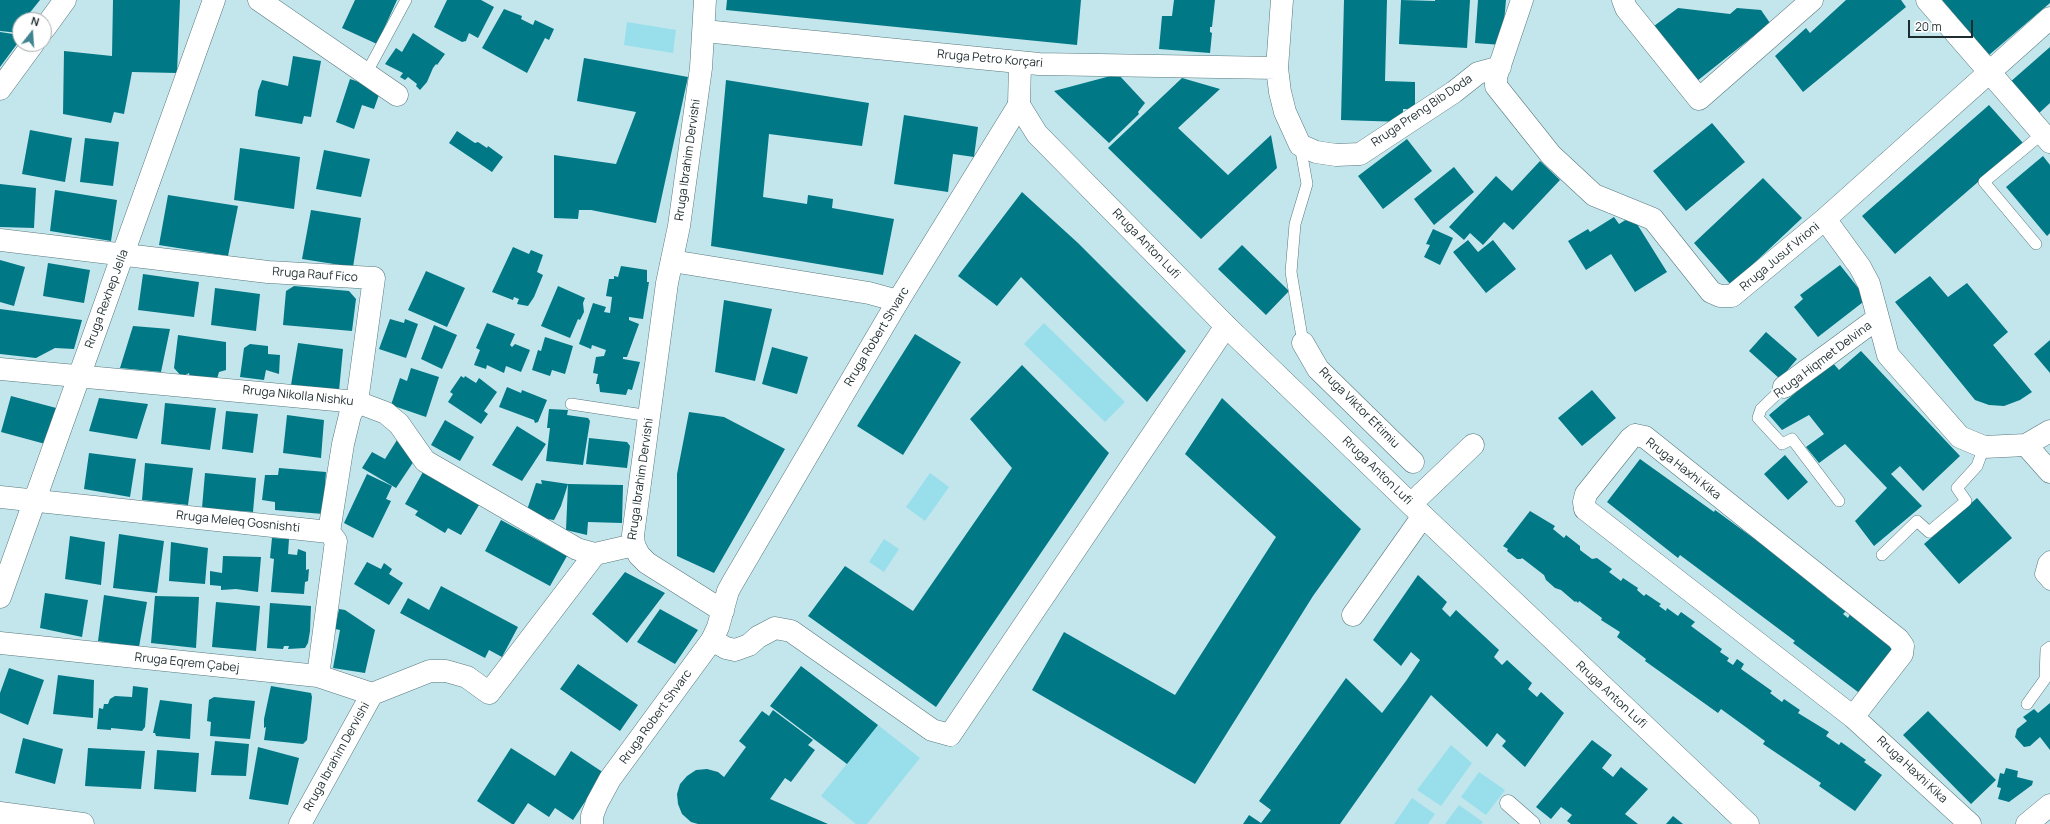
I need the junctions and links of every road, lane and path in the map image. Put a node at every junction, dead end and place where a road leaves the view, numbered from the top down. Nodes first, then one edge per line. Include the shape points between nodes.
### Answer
1 (65, 0) edge
2 (214, 0) edge
3 (406, 0) edge
4 (705, 0) edge
5 (1282, 0) edge
6 (1522, 0) edge
7 (1623, 0) edge
8 (1812, 0) edge
9 (1928, 0) edge
10 (268, 3) edge
11 (52, 18) edge
12 (2050, 18) edge
13 (704, 31) junction
14 (27, 52) edge
15 (1020, 62) junction
16 (1500, 67) junction
17 (1277, 68) junction
18 (366, 74) junction
19 (1990, 74) junction
20 (0, 89) edge
21 (397, 95) dead end
22 (1019, 105) junction
23 (2046, 138) edge
24 (1300, 145) junction
25 (1825, 219) junction
26 (0, 240) edge
27 (2036, 244) dead end
28 (123, 254) junction
29 (672, 261) junction
30 (898, 301) junction
31 (1878, 318) junction
32 (1226, 326) junction
33 (1304, 343) joint
34 (0, 369) edge
35 (79, 375) junction
36 (1784, 387) joint
37 (357, 402) junction
38 (571, 404) dead end
39 (650, 416) junction
40 (2050, 431) edge
41 (1473, 445) dead end
42 (2026, 445) junction
43 (1984, 447) junction
44 (1413, 462) dead end
45 (2050, 472) edge
46 (0, 497) edge
47 (1840, 501) dead end
48 (34, 502) junction
49 (1417, 510) junction
50 (329, 532) junction
51 (634, 545) junction
52 (595, 554) junction
53 (1882, 555) dead end
54 (2050, 559) edge
55 (2050, 582) edge
56 (0, 597) edge
57 (723, 611) junction
58 (1354, 615) dead end
59 (712, 640) junction
60 (0, 643) edge
61 (2050, 647) edge
62 (318, 676) junction
63 (372, 694) junction
64 (2027, 704) dead end
65 (1853, 717) junction
66 (1508, 803) dead end
67 (2050, 805) edge
68 (0, 813) edge
69 (83, 824) edge
70 (300, 824) edge
71 (592, 824) edge
72 (1532, 824) edge
73 (1748, 824) edge
74 (1970, 824) edge
75 (2027, 824) edge

1 - 11 street
2 - 28 street, Rruga Rexhep Jella
3 - 18 lane
4 - 13 street, Rruga Ibrahim Dervishi
5 - 17 street, Rruga Viktor Eftimiu
6 - 16 street
7 - 8 street via 1626,8 1699,99
9 - 19 street
10 - 18 street
12 - 19 street, Rruga Jusuf Vrioni
13 - 15 street, Rruga Petro Korçari
13 - 29 street, Rruga Ibrahim Dervishi via 685,187
14 - 20 street
15 - 17 street, Rruga Petro Korçari
15 - 22 street
16 - 24 street, Rruga Preng Bib Doda via 1478,73 1454,92 1360,154 1336,155 1316,152
16 - 25 street, Rruga Jusuf Vrioni via 1496,86 1551,155 1594,195 1653,219 1711,292 1720,296 1732,296
17 - 24 street, Rruga Viktor Eftimiu via 1285,112
18 - 21 street
19 - 23 street
19 - 25 street, Rruga Jusuf Vrioni
22 - 30 street, Rruga Robert Shvarc
22 - 32 street, Rruga Anton Lufi via 1037,134
23 - 27 lane via 1984,182
24 - 33 lane, Rruga Viktor Eftimiu via 1307,184 1295,224 1291,272
25 - 31 street, Rruga Hiqmet Delvina via 1860,267 1869,284
26 - 28 street, Rruga Rauf Fico
28 - 35 street, Rruga Rexhep Jella
28 - 37 street, Rruga Rauf Fico via 268,272 374,278
29 - 30 street via 869,293
29 - 39 street, Rruga Ibrahim Dervishi
30 - 57 street, Rruga Robert Shvarc via 733,582
31 - 36 street, Rruga Hiqmet Delvina
31 - 43 street, Rruga Hiqmet Delvina via 1888,355 1960,437
32 - 49 street, Rruga Anton Lufi
32 - 59 street via 950,735 932,730 791,631 775,628 758,636 749,645 735,650
33 - 44 street, Rruga Viktor Eftimiu via 1318,368
34 - 35 street, Rruga Nikolla Nishku
35 - 37 street, Rruga Nikolla Nishku
35 - 48 street, Rruga Rexhep Jella
36 - 47 lane, Rruga Hiqmet Delvina via 1761,409 1758,418 1782,444 1792,439
37 - 50 street, Rruga Rauf Fico via 350,415 343,444
37 - 52 street, Rruga Nikolla Nishku via 386,413 398,424 425,461 577,549
38 - 39 lane
39 - 51 street, Rruga Ibrahim Dervishi via 633,535
40 - 42 street, Rruga Hiqmet Delvina
41 - 49 street
42 - 43 street, Rruga Hiqmet Delvina
42 - 45 street
43 - 53 lane via 1977,466 1957,488 1966,501 1929,532 1917,521
46 - 48 street, Rruga Meleq Gosnishti
48 - 50 street, Rruga Meleq Gosnishti
48 - 56 street, Rruga Rexhep Jella
49 - 58 street
49 - 73 street, Rruga Anton Lufi
50 - 62 street via 336,541
51 - 52 street, Rruga Ibrahim Dervishi
51 - 57 street via 647,563
52 - 63 street, Rruga Ibrahim Dervishi via 489,693 467,677 430,670
54 - 55 street via 2043,574
57 - 59 street, Rruga Robert Shvarc
59 - 71 street, Rruga Robert Shvarc via 610,779 597,803
60 - 62 street, Rruga Eqrem Çabej
61 - 64 lane via 2046,650 2045,679
62 - 63 street, Rruga Eqrem Çabej
63 - 70 street, Rruga Ibrahim Dervishi
65 - 65 street, Rruga Haxhi Kika via 1902,654 1903,646 1898,639 1645,438 1635,435 1586,494 1585,509
65 - 74 street, Rruga Haxhi Kika
66 - 72 street
67 - 75 street
68 - 69 street

